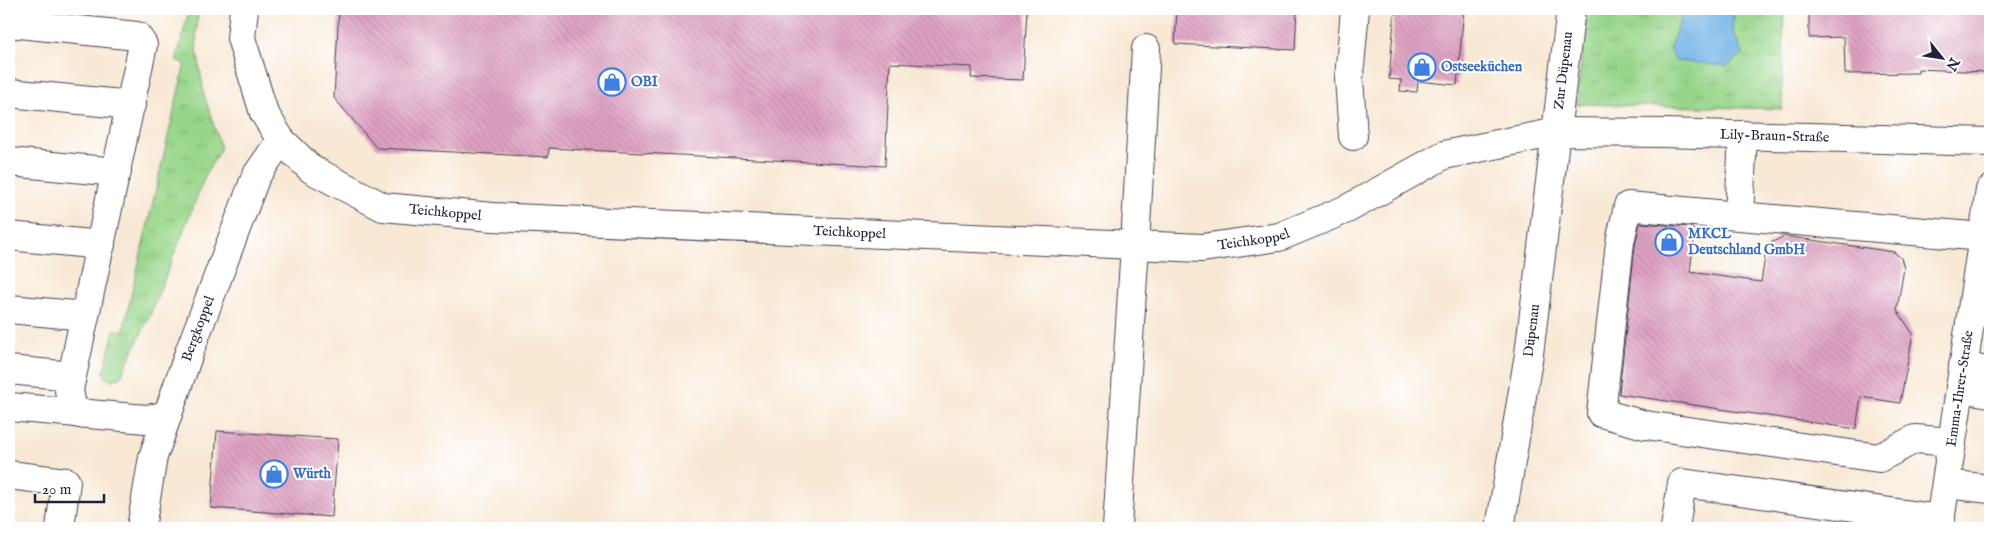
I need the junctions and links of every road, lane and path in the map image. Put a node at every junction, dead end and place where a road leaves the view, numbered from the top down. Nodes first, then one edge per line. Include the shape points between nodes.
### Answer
1 (244, 9) edge
2 (1355, 9) edge
3 (1571, 9) edge
4 (9, 23) edge
5 (1146, 49) dead end
6 (9, 93) edge
7 (131, 105) junction
8 (1557, 132) junction
9 (1743, 135) junction
10 (1353, 136) dead end
11 (281, 140) junction
12 (1990, 142) edge
13 (9, 162) edge
14 (116, 172) junction
15 (1990, 190) edge
16 (1739, 216) junction
17 (9, 236) edge
18 (101, 244) junction
19 (1135, 245) junction
20 (1984, 253) edge
21 (9, 309) edge
22 (85, 316) junction
23 (9, 370) edge
24 (1990, 372) edge
25 (72, 376) junction
26 (1961, 377) junction
27 (1990, 393) edge
28 (9, 407) edge
29 (168, 413) junction
30 (79, 414) junction
31 (1952, 442) junction
32 (9, 475) edge
33 (1946, 484) junction
34 (1990, 489) edge
35 (1940, 523) edge
36 (60, 528) edge
37 (141, 528) edge
38 (1116, 528) edge
39 (1500, 528) edge
40 (1675, 528) edge

1 - 11 street, Teichkoppel via 241,38 264,113
2 - 10 street via 1349,78
3 - 8 street, Zur Düpenau
4 - 7 street via 137,36 143,50
5 - 19 street
6 - 7 street
7 - 14 street
8 - 9 street, Lily-Braun-Straße
8 - 19 street, Teichkoppel via 1444,155 1347,209 1279,237 1202,248
8 - 39 street, Düpenau via 1529,354
9 - 12 street, Lily-Braun-Straße
9 - 16 street
11 - 19 street, Teichkoppel via 311,170 383,207 493,217
11 - 29 street, Bergkoppel via 256,176
13 - 14 street
14 - 18 street
15 - 20 street, Emma-Ihrer-Straße
16 - 20 street
16 - 31 street via 1628,206 1620,242 1601,413 1645,425 1879,458 1915,439
17 - 18 street
18 - 22 street
19 - 38 street
20 - 26 street, Emma-Ihrer-Straße
21 - 22 street
22 - 25 street
23 - 25 street
24 - 26 street
25 - 30 street via 70,398
26 - 27 street
26 - 31 street, Emma-Ihrer-Straße
28 - 30 street
29 - 30 street via 146,419
29 - 37 street, Bergkoppel via 152,457
31 - 33 street, Emma-Ihrer-Straße
32 - 36 street via 66,482
33 - 34 street
33 - 35 street, Emma-Ihrer-Straße
35 - 40 street via 1682,484

